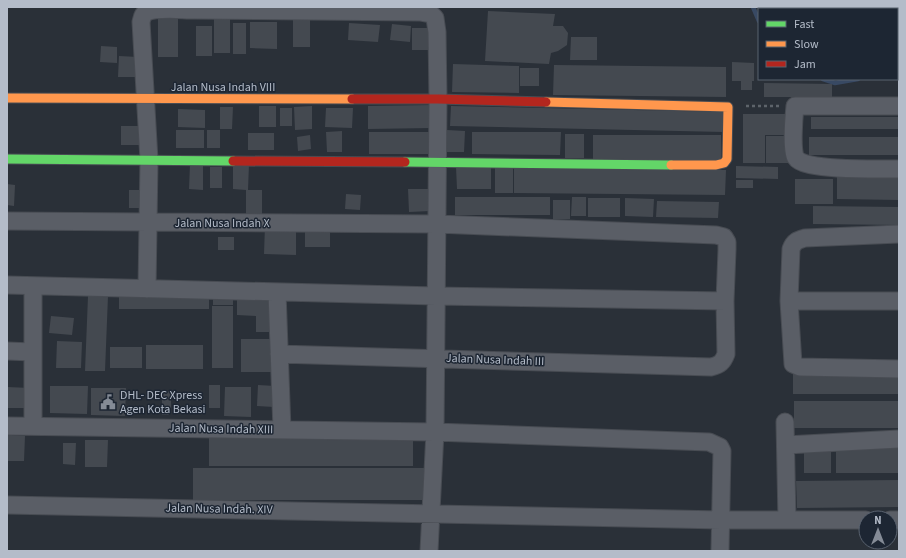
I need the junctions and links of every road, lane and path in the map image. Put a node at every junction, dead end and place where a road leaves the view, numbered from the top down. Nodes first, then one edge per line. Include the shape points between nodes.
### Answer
1 (7, 98) edge
2 (146, 99) junction
3 (438, 99) junction
4 (795, 106) junction
5 (899, 106) edge
6 (728, 107) junction
7 (7, 159) edge
8 (149, 160) junction
9 (438, 163) junction
10 (899, 169) edge
11 (7, 221) edge
12 (148, 222) junction
13 (437, 224) junction
14 (899, 234) edge
15 (7, 285) edge
16 (33, 286) junction
17 (147, 289) junction
18 (277, 292) junction
19 (436, 296) junction
20 (725, 301) junction
21 (789, 301) junction
22 (899, 301) edge
23 (7, 351) edge
24 (33, 352) junction
25 (280, 354) junction
26 (435, 358) junction
27 (899, 368) edge
28 (785, 422) dead end
29 (7, 426) edge
30 (33, 426) junction
31 (282, 430) junction
32 (435, 432) junction
33 (899, 439) edge
34 (786, 446) junction
35 (7, 505) edge
36 (431, 513) junction
37 (721, 520) junction
38 (787, 520) junction
39 (858, 520) edge
40 (429, 551) edge
41 (720, 551) edge

1 - 2 street, Jalan Nusa Indah VIII
2 - 3 street, Jalan Nusa Indah VIII
2 - 3 street via 141,22 144,15 161,10 194,10 430,14 435,18 436,24
2 - 8 street
3 - 6 street, Jalan Nusa Indah VIII
3 - 9 street
4 - 5 street
4 - 6 path
4 - 10 street via 794,156 799,162 842,168
6 - 9 street via 727,159 722,164
7 - 8 street
8 - 9 street
8 - 12 street
9 - 13 street
11 - 12 street, Jalan Nusa Indah X
12 - 13 street, Jalan Nusa Indah X
12 - 17 street
13 - 19 street
13 - 20 street, Jalan Nusa Indah X via 724,237 727,242
14 - 21 street via 805,238 794,243 791,248
15 - 16 street
16 - 17 street
16 - 24 street
17 - 18 street
18 - 19 street
18 - 25 street
19 - 20 street
19 - 26 street
20 - 26 street, Jalan Nusa Indah III via 726,354 718,366
21 - 22 street
21 - 27 street via 793,364 800,367
23 - 24 street
24 - 30 street
25 - 26 street, Jalan Nusa Indah III
25 - 31 street
26 - 32 street
28 - 34 street
29 - 30 street, Jalan Nusa Indah XIII
30 - 31 street, Jalan Nusa Indah XIII
31 - 32 street, Jalan Nusa Indah XIII
32 - 36 street
32 - 37 street, Jalan Nusa Indah XIII via 710,442 722,451
33 - 34 street
34 - 38 street
35 - 36 street, Jalan Nusa Indah. XIV
36 - 37 street, Jalan Nusa Indah. XIV
36 - 40 street
37 - 38 street, Jalan Nusa Indah. XIV
37 - 41 street
38 - 39 street, Jalan Nusa Indah. XIV

